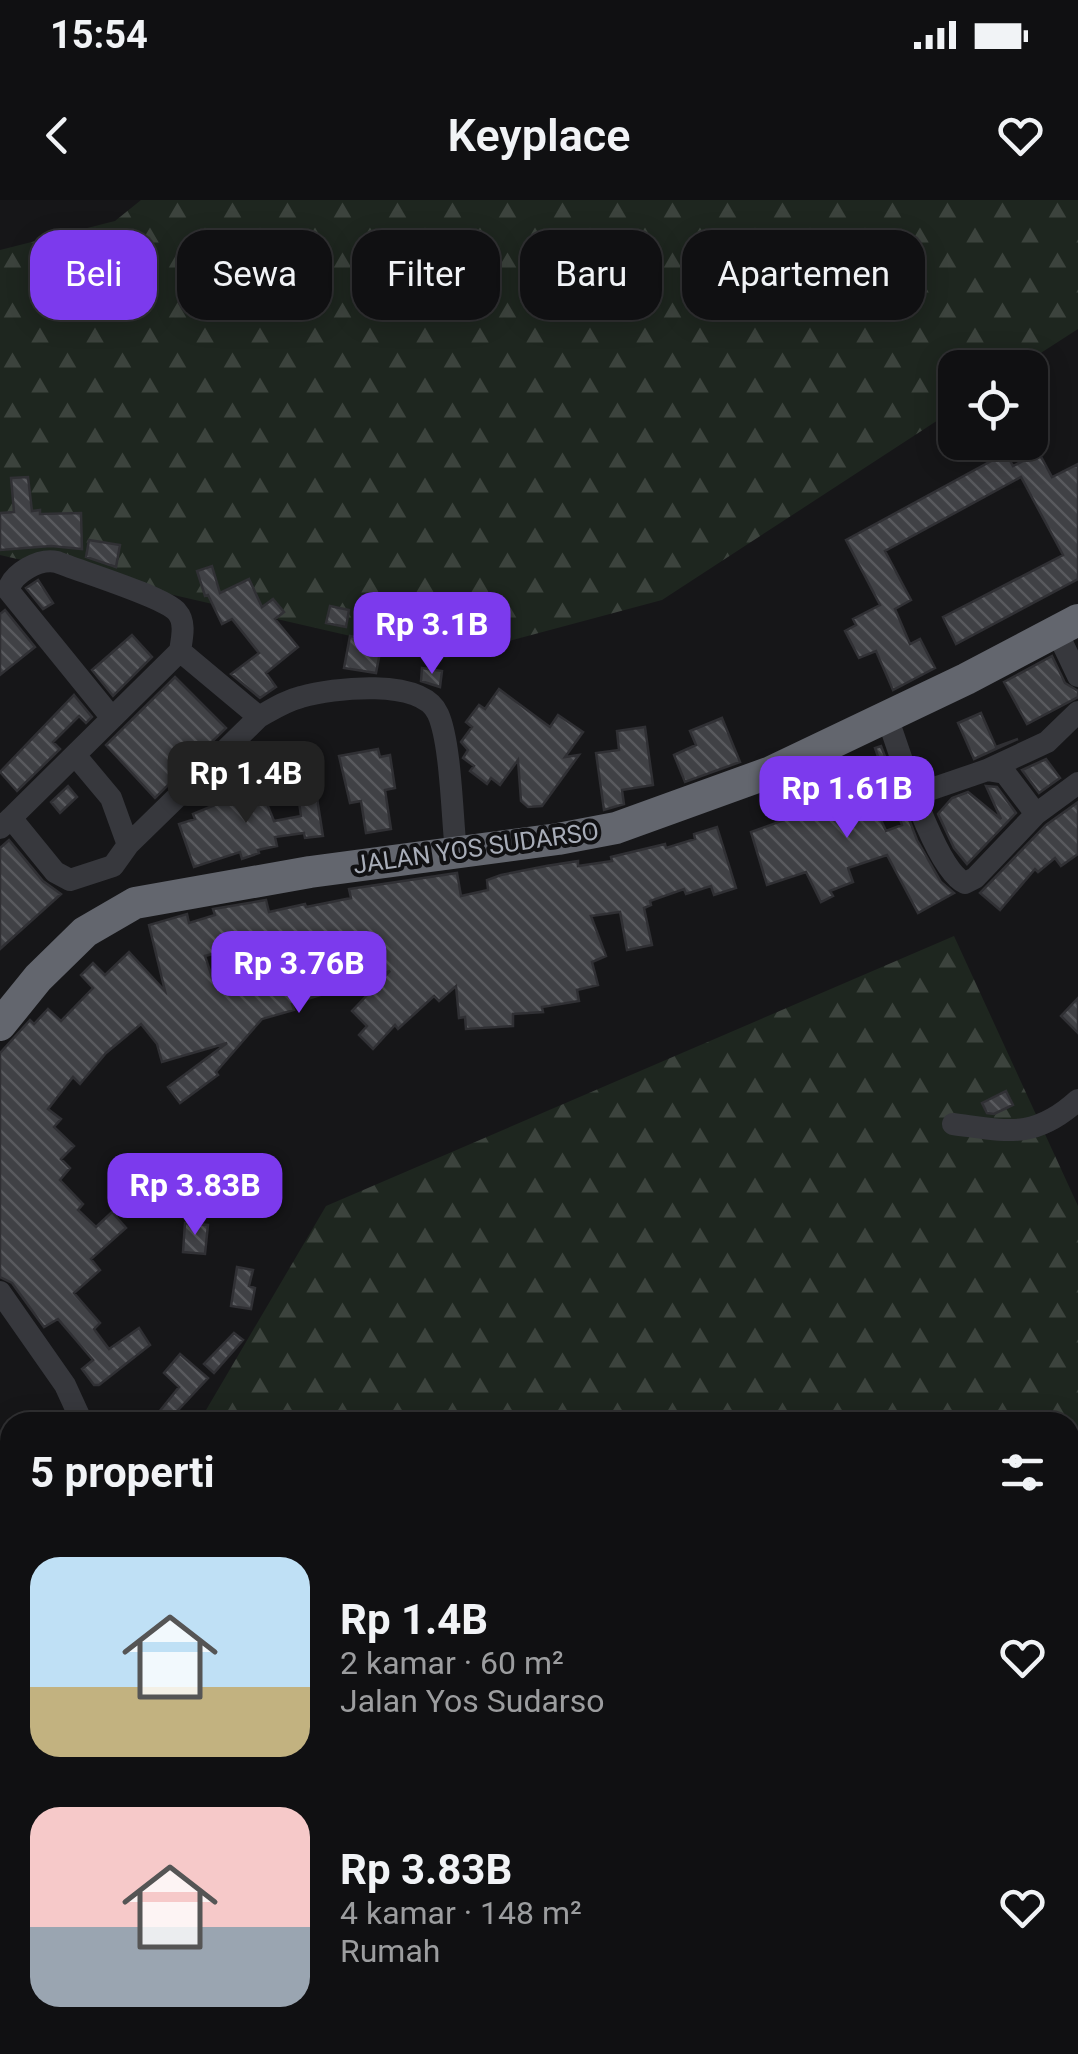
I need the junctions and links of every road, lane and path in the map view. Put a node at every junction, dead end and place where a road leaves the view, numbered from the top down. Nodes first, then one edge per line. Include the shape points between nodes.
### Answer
1 (1068, 626) edge
2 (180, 651) junction
3 (1078, 676) edge
4 (1078, 712) edge
5 (259, 717) junction
6 (887, 717) junction
7 (112, 718) junction
8 (74, 756) junction
9 (987, 770) junction
10 (1078, 783) edge
11 (916, 794) junction
12 (1036, 814) junction
13 (6, 823) edge
14 (128, 845) junction
15 (456, 852) junction
16 (113, 866) junction
17 (134, 903) junction
18 (0, 1026) edge
19 (1078, 1100) edge
20 (953, 1124) dead end
21 (0, 1292) edge
22 (78, 1412) edge

1 - 3 street
1 - 6 highway, JALAN YOS SUDARSO
2 - 5 street
2 - 7 street
2 - 7 street via 182,620 169,605 47,560 10,582 11,597
4 - 9 street via 1048,742
5 - 14 street
5 - 15 street via 321,692 385,688 427,699 442,724
6 - 11 street
6 - 15 highway, JALAN YOS SUDARSO via 660,814 582,835
7 - 8 street
8 - 13 street
8 - 14 street via 111,798
9 - 11 street
9 - 12 street via 1006,773
10 - 12 street
11 - 12 street via 932,841 965,883
13 - 16 street via 62,878
14 - 16 street
15 - 17 highway, JALAN YOS SUDARSO
16 - 17 street
17 - 18 highway, JALAN YOS SUDARSO via 84,932
19 - 20 street via 1033,1129
21 - 22 street

